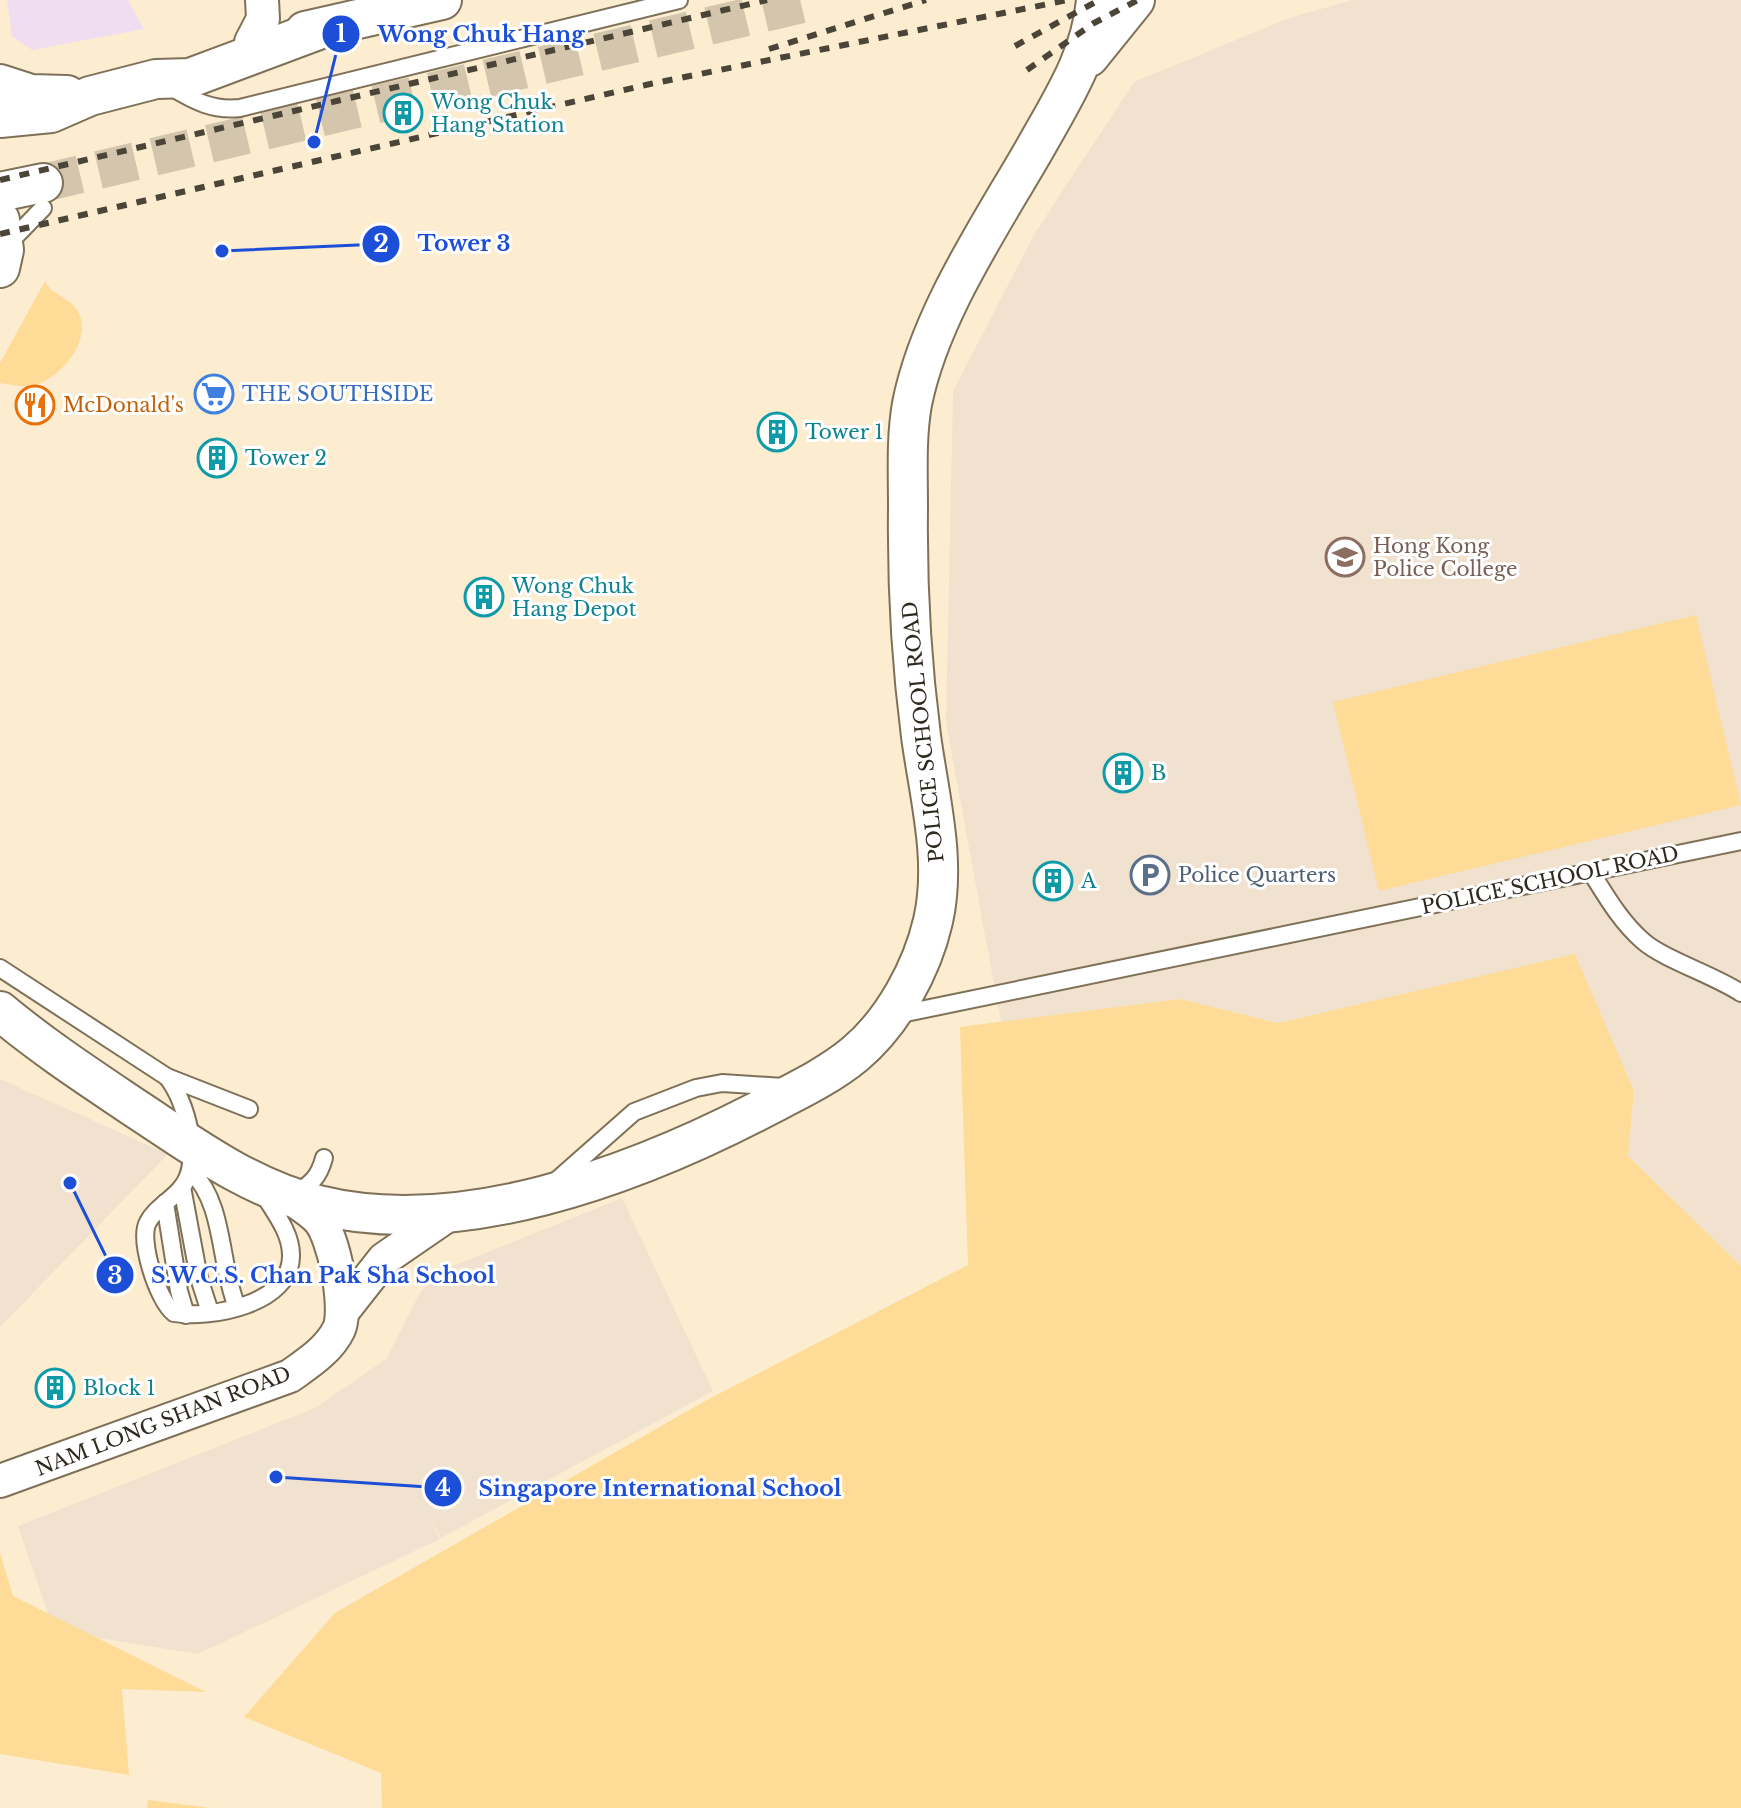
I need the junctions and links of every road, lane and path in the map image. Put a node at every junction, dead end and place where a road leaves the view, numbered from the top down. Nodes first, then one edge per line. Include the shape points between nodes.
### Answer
1 (262, 0) edge
2 (442, 0) edge
3 (679, 0) edge
4 (1096, 0) edge
5 (1135, 0) edge
6 (329, 26) junction
7 (251, 42) junction
8 (1082, 66) junction
9 (156, 79) junction
10 (0, 84) edge
11 (90, 96) junction
12 (0, 118) edge
13 (0, 192) edge
14 (43, 196) joint
15 (1, 246) edge
16 (1741, 841) edge
17 (1591, 872) junction
18 (0, 968) edge
19 (1741, 993) edge
20 (0, 1011) edge
21 (888, 1017) junction
22 (0, 1026) edge
23 (35, 1041) junction
24 (167, 1077) junction
25 (808, 1085) junction
26 (249, 1109) dead end
27 (190, 1158) junction
28 (324, 1158) dead end
29 (182, 1187) junction
30 (274, 1191) junction
31 (536, 1196) junction
32 (165, 1203) junction
33 (451, 1213) junction
34 (237, 1307) junction
35 (343, 1311) junction
36 (210, 1312) junction
37 (186, 1315) junction
38 (0, 1481) edge

1 - 7 street via 263,19
2 - 6 street
3 - 9 lane via 240,108 209,106
4 - 8 street, POLICE SCHOOL ROAD
5 - 8 street
6 - 7 street
6 - 9 street via 221,69 183,80
7 - 9 street via 178,65
8 - 21 street, POLICE SCHOOL ROAD via 969,265 932,340 913,402 907,601 938,856 938,897 918,964
9 - 11 street
10 - 11 street via 31,94
11 - 12 street via 51,113
13 - 14 street
14 - 15 lane
16 - 17 lane, POLICE SCHOOL ROAD
17 - 19 lane via 1644,943
17 - 21 lane, POLICE SCHOOL ROAD
18 - 24 lane
20 - 23 street
21 - 25 street, POLICE SCHOOL ROAD via 856,1052
22 - 23 street
23 - 27 street
24 - 26 lane
24 - 27 lane via 184,1104
25 - 31 street, POLICE SCHOOL ROAD via 705,1138
25 - 31 lane via 722,1083 634,1112
27 - 29 lane
27 - 30 street
27 - 34 lane via 210,1194
28 - 30 lane via 309,1186
29 - 32 lane
29 - 36 lane
30 - 33 street via 344,1210
30 - 34 lane via 288,1236 290,1269 276,1289
30 - 35 street via 319,1220 328,1233
31 - 33 street, POLICE SCHOOL ROAD
32 - 37 lane
32 - 37 lane via 146,1226 147,1245 160,1295 174,1313
33 - 35 street, NAM LONG SHAN ROAD via 384,1259
34 - 36 lane
35 - 38 street, NAM LONG SHAN ROAD via 339,1328 323,1351 290,1376
36 - 37 lane

